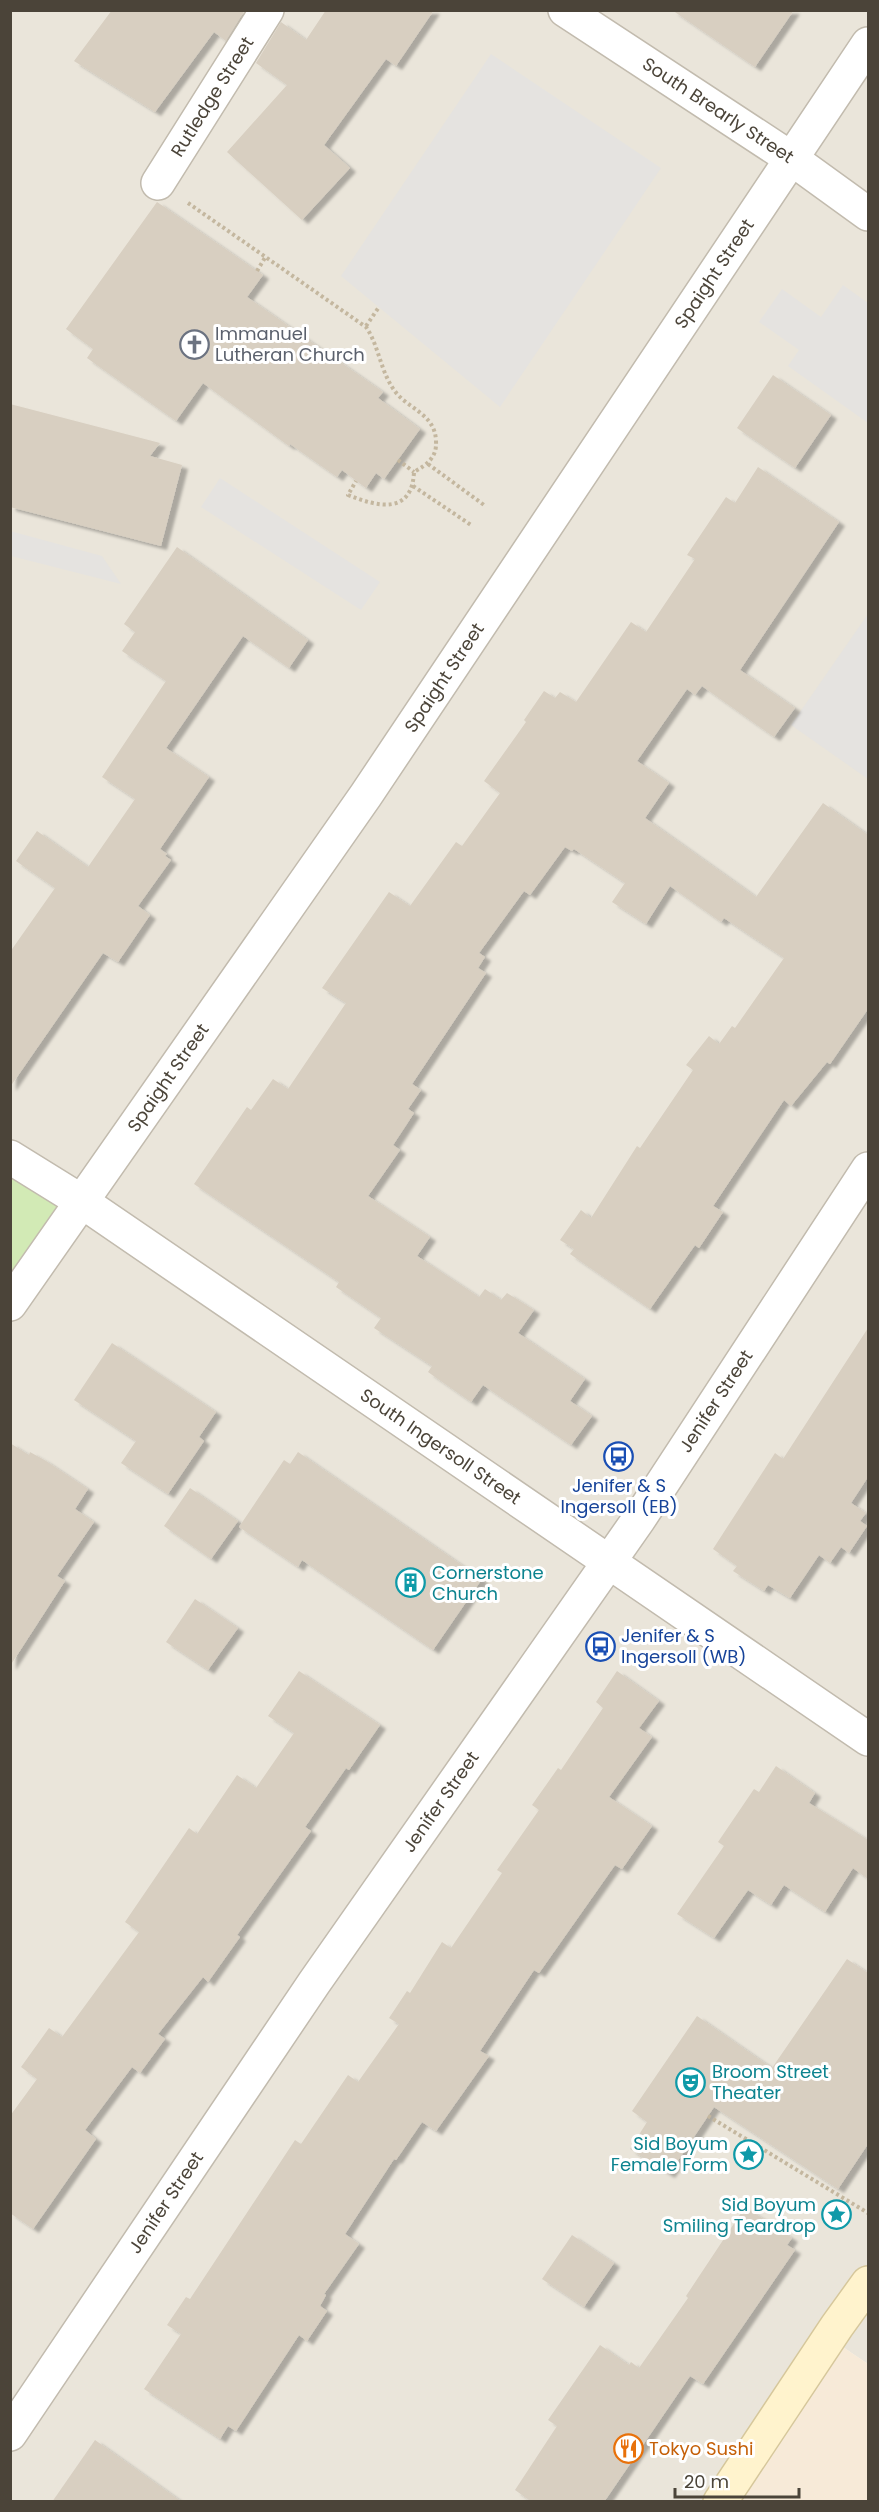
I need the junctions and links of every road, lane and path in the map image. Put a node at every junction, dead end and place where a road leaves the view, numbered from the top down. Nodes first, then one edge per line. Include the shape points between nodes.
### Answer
1 (267, 10) edge
2 (565, 10) edge
3 (868, 44) edge
4 (792, 159) junction
5 (158, 183) joint
6 (868, 214) edge
7 (266, 256) junction
8 (256, 271) dead end
9 (379, 307) dead end
10 (366, 327) junction
11 (398, 460) dead end
12 (428, 464) junction
13 (414, 472) junction
14 (356, 481) dead end
15 (413, 486) junction
16 (484, 505) dead end
17 (471, 525) dead end
18 (10, 1156) edge
19 (868, 1169) edge
20 (81, 1201) junction
21 (10, 1304) edge
22 (608, 1560) junction
23 (868, 1739) edge
24 (708, 2116) dead end
25 (868, 2213) edge
26 (868, 2283) edge
27 (10, 2434) edge
28 (720, 2502) edge

1 - 5 street, Rutledge Street
2 - 4 street, South Brearly Street
3 - 4 street, Spaight Street
4 - 6 street, South Brearly Street
4 - 20 street, Spaight Street via 366,795
5 - 7 path
7 - 8 path
7 - 10 path
9 - 10 path
10 - 12 path via 395,392 436,429 437,451
11 - 13 path
12 - 13 path
12 - 16 path
13 - 15 path
14 - 15 path via 348,495 370,504 392,505 406,497
15 - 17 path
18 - 20 street, South Ingersoll Street
19 - 22 street, Jenifer Street via 639,1519
20 - 21 street, Spaight Street
20 - 22 street, South Ingersoll Street
22 - 23 street, South Ingersoll Street
22 - 27 street, Jenifer Street via 327,1964
24 - 25 path
26 - 28 street

